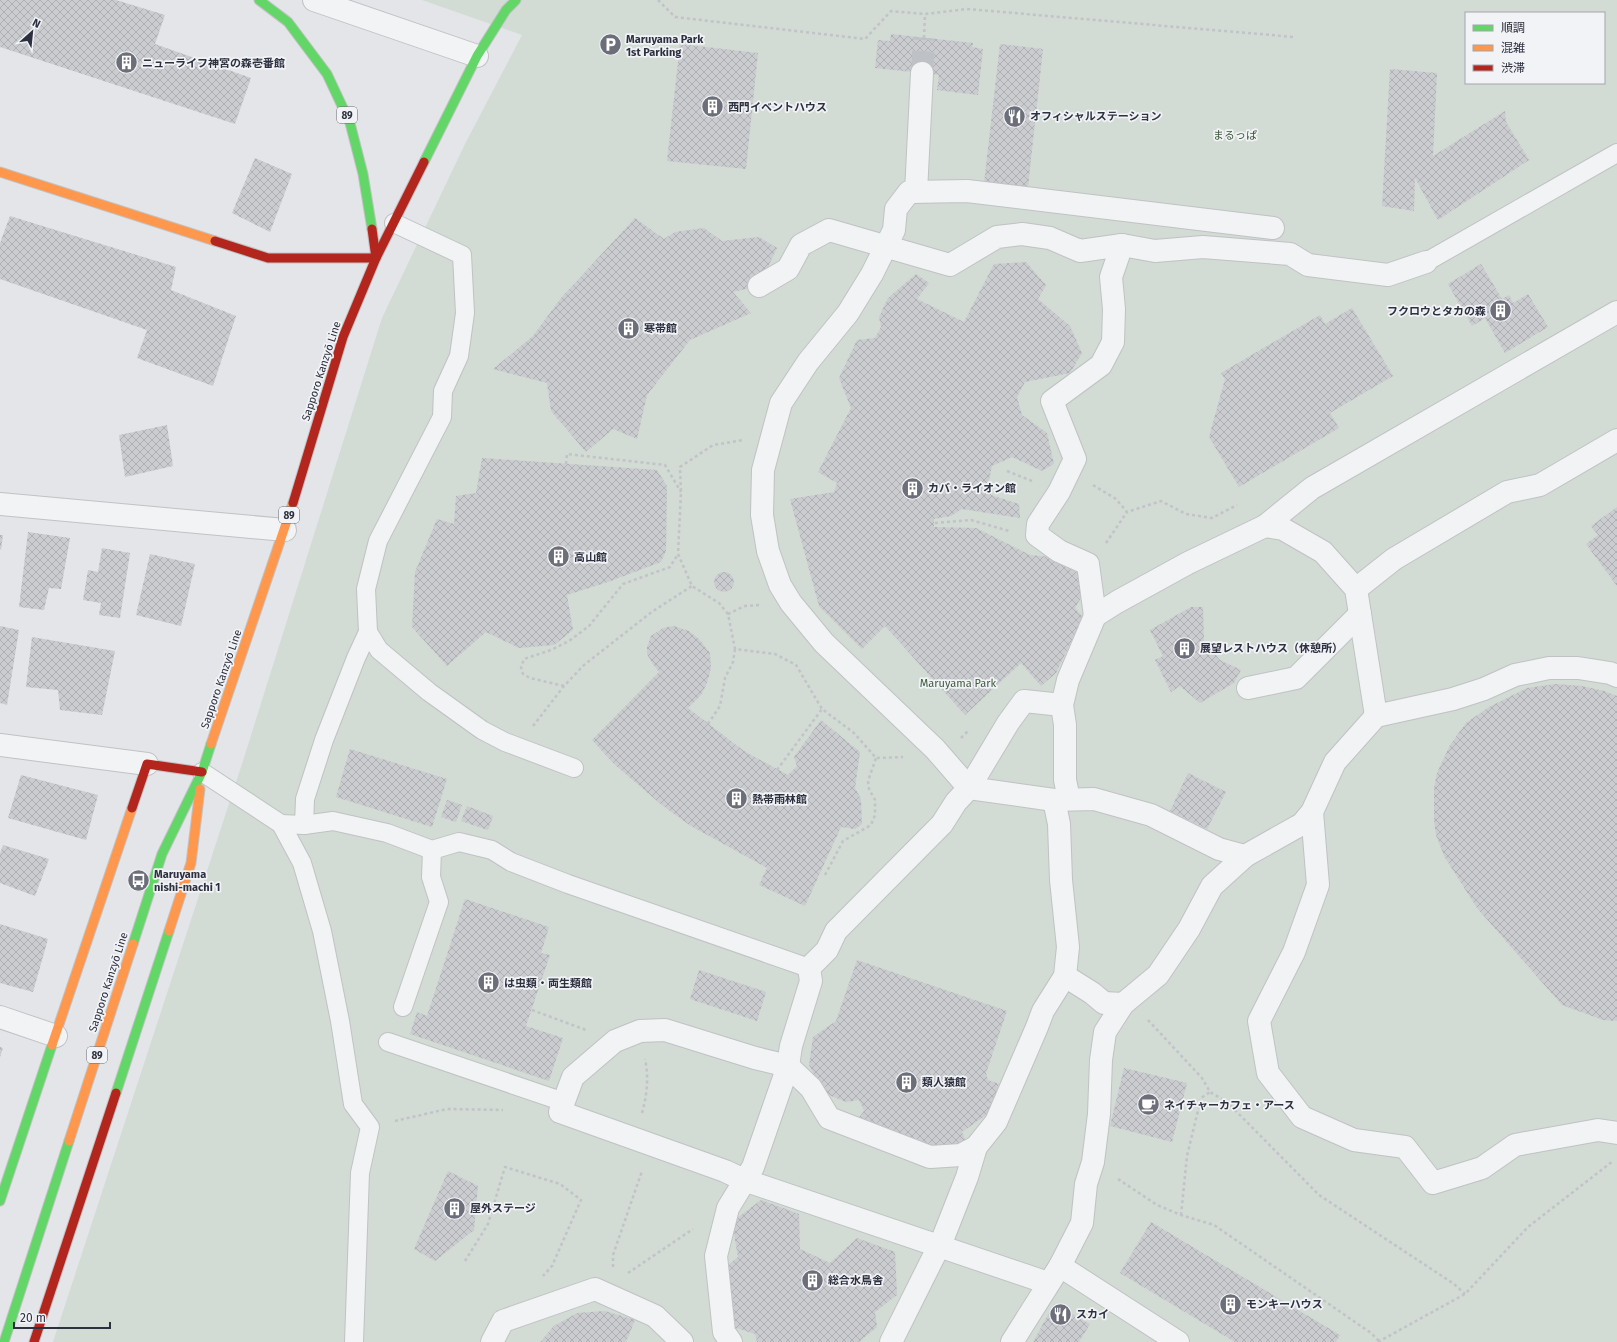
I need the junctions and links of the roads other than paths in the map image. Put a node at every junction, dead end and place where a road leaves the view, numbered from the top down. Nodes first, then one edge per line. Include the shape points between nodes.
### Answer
1 (259, 0) edge
2 (314, 0) edge
3 (516, 0) edge
4 (477, 56) junction
5 (922, 73) tunnel mouth
6 (1617, 153) edge
7 (0, 172) edge
8 (916, 192) junction
9 (394, 223) junction
10 (1273, 228) dead end
11 (1122, 246) junction
12 (885, 248) junction
13 (376, 258) junction
14 (1426, 262) joint
15 (759, 286) dead end
16 (1617, 312) edge
17 (1617, 440) edge
18 (0, 504) edge
19 (1265, 526) junction
20 (285, 530) junction
21 (1356, 589) junction
22 (1360, 614) junction
23 (1095, 616) junction
24 (368, 632) junction
25 (1617, 676) edge
26 (1248, 688) dead end
27 (1062, 705) junction
28 (1376, 716) junction
29 (0, 745) edge
30 (147, 764) junction
31 (574, 768) dead end
32 (202, 772) junction
33 (969, 788) junction
34 (1062, 799) junction
35 (1312, 812) junction
36 (281, 824) junction
37 (304, 826) junction
38 (432, 850) junction
39 (1245, 856) junction
40 (809, 968) junction
41 (1065, 976) junction
42 (1123, 1004) junction
43 (403, 1006) dead end
44 (0, 1017) edge
45 (56, 1036) junction
46 (388, 1042) dead end
47 (788, 1066) junction
48 (564, 1102) junction
49 (1617, 1133) edge
50 (968, 1151) junction
51 (744, 1180) junction
52 (0, 1202) edge
53 (938, 1247) junction
54 (1060, 1266) junction
55 (1048, 1283) junction
56 (4, 1342) edge
57 (34, 1342) edge
58 (354, 1342) edge
59 (492, 1342) edge
60 (682, 1342) edge
61 (731, 1342) edge
62 (891, 1342) edge
63 (1012, 1342) edge
64 (1178, 1342) edge

1 - 13 main road, 89 via 288,22 327,74 350,123 363,174
2 - 4 street
3 - 4 main road, Sapporo Kanzyō Line via 506,10
4 - 9 main road, Sapporo Kanzyō Line
5 - 8 street
6 - 14 lane
7 - 13 main road via 268,258
8 - 10 street via 967,191
8 - 12 street via 909,192 896,209 894,230
9 - 13 main road, Sapporo Kanzyō Line
9 - 24 lane via 462,255 465,313 459,356 443,391 442,417 378,540 366,589
11 - 12 street via 1080,251 1050,238 1022,234 997,237 950,265
11 - 14 street via 1155,250 1202,247 1290,254 1308,265 1388,275
11 - 23 street via 1111,277 1114,310 1112,342 1101,365 1052,401 1075,459 1059,492 1038,524 1037,535 1059,551 1088,564
12 - 15 street via 829,230 801,245 788,269
12 - 33 street via 848,313 808,362 781,403 763,470 762,515 768,551 780,585 791,603 824,643 935,749
13 - 20 main road, Sapporo Kanzyō Line / 89 via 343,337
16 - 19 street via 1312,488
17 - 21 street via 1540,485 1507,492 1394,559
18 - 20 street
19 - 21 street via 1283,530 1323,552
19 - 23 street via 1188,563
20 - 32 main road, Sapporo Kanzyō Line / 89
21 - 22 street
22 - 26 street via 1296,678
22 - 28 street
23 - 27 street via 1068,680
24 - 31 lane via 379,650 429,692 482,730 505,742
24 - 37 lane via 324,740 305,799
25 - 28 street via 1578,668 1549,668 1515,675 1453,699
27 - 33 street via 1024,701
27 - 34 street via 1065,725 1065,780
28 - 35 street via 1335,762
29 - 30 street
30 - 32 main road
30 - 45 main road
32 - 36 lane
32 - 56 main road, Sapporo Kanzyō Line / 89 via 162,854
32 - 57 main road, Sapporo Kanzyō Line / 89 via 192,863
33 - 34 street
33 - 40 street via 942,824 836,931 826,950
34 - 39 street via 1094,799 1151,815 1219,849
34 - 41 street via 1059,824 1061,880 1068,947
35 - 39 street via 1302,824
35 - 49 street via 1318,885 1294,952 1259,1020 1268,1073 1302,1116 1354,1140 1405,1147 1433,1183 1482,1168 1515,1144 1598,1130
36 - 37 lane
36 - 58 lane via 302,863 322,931 354,1104 370,1127 360,1174
37 - 38 lane via 333,822 387,833
38 - 40 lane via 459,842 492,850 511,862 568,884
38 - 43 lane via 431,877 439,902
39 - 42 street via 1212,886 1189,929 1158,975
40 - 47 street via 811,981 791,1046
41 - 42 street via 1104,1003
41 - 50 street via 1043,1011 996,1122
42 - 54 street via 1105,1032 1099,1114 1093,1162 1086,1184 1082,1223
44 - 45 street
45 - 52 main road
46 - 48 lane
47 - 48 street via 665,1030 640,1031 615,1041 573,1077
47 - 50 street via 811,1088 829,1118 930,1157
47 - 51 street via 753,1166
48 - 51 street via 560,1112
50 - 53 street via 967,1177
51 - 53 street
51 - 61 street via 728,1208 716,1256 724,1332
53 - 55 street
53 - 62 street
54 - 55 street
54 - 64 street
55 - 63 street
59 - 60 street via 503,1321 595,1289 612,1287 655,1316

